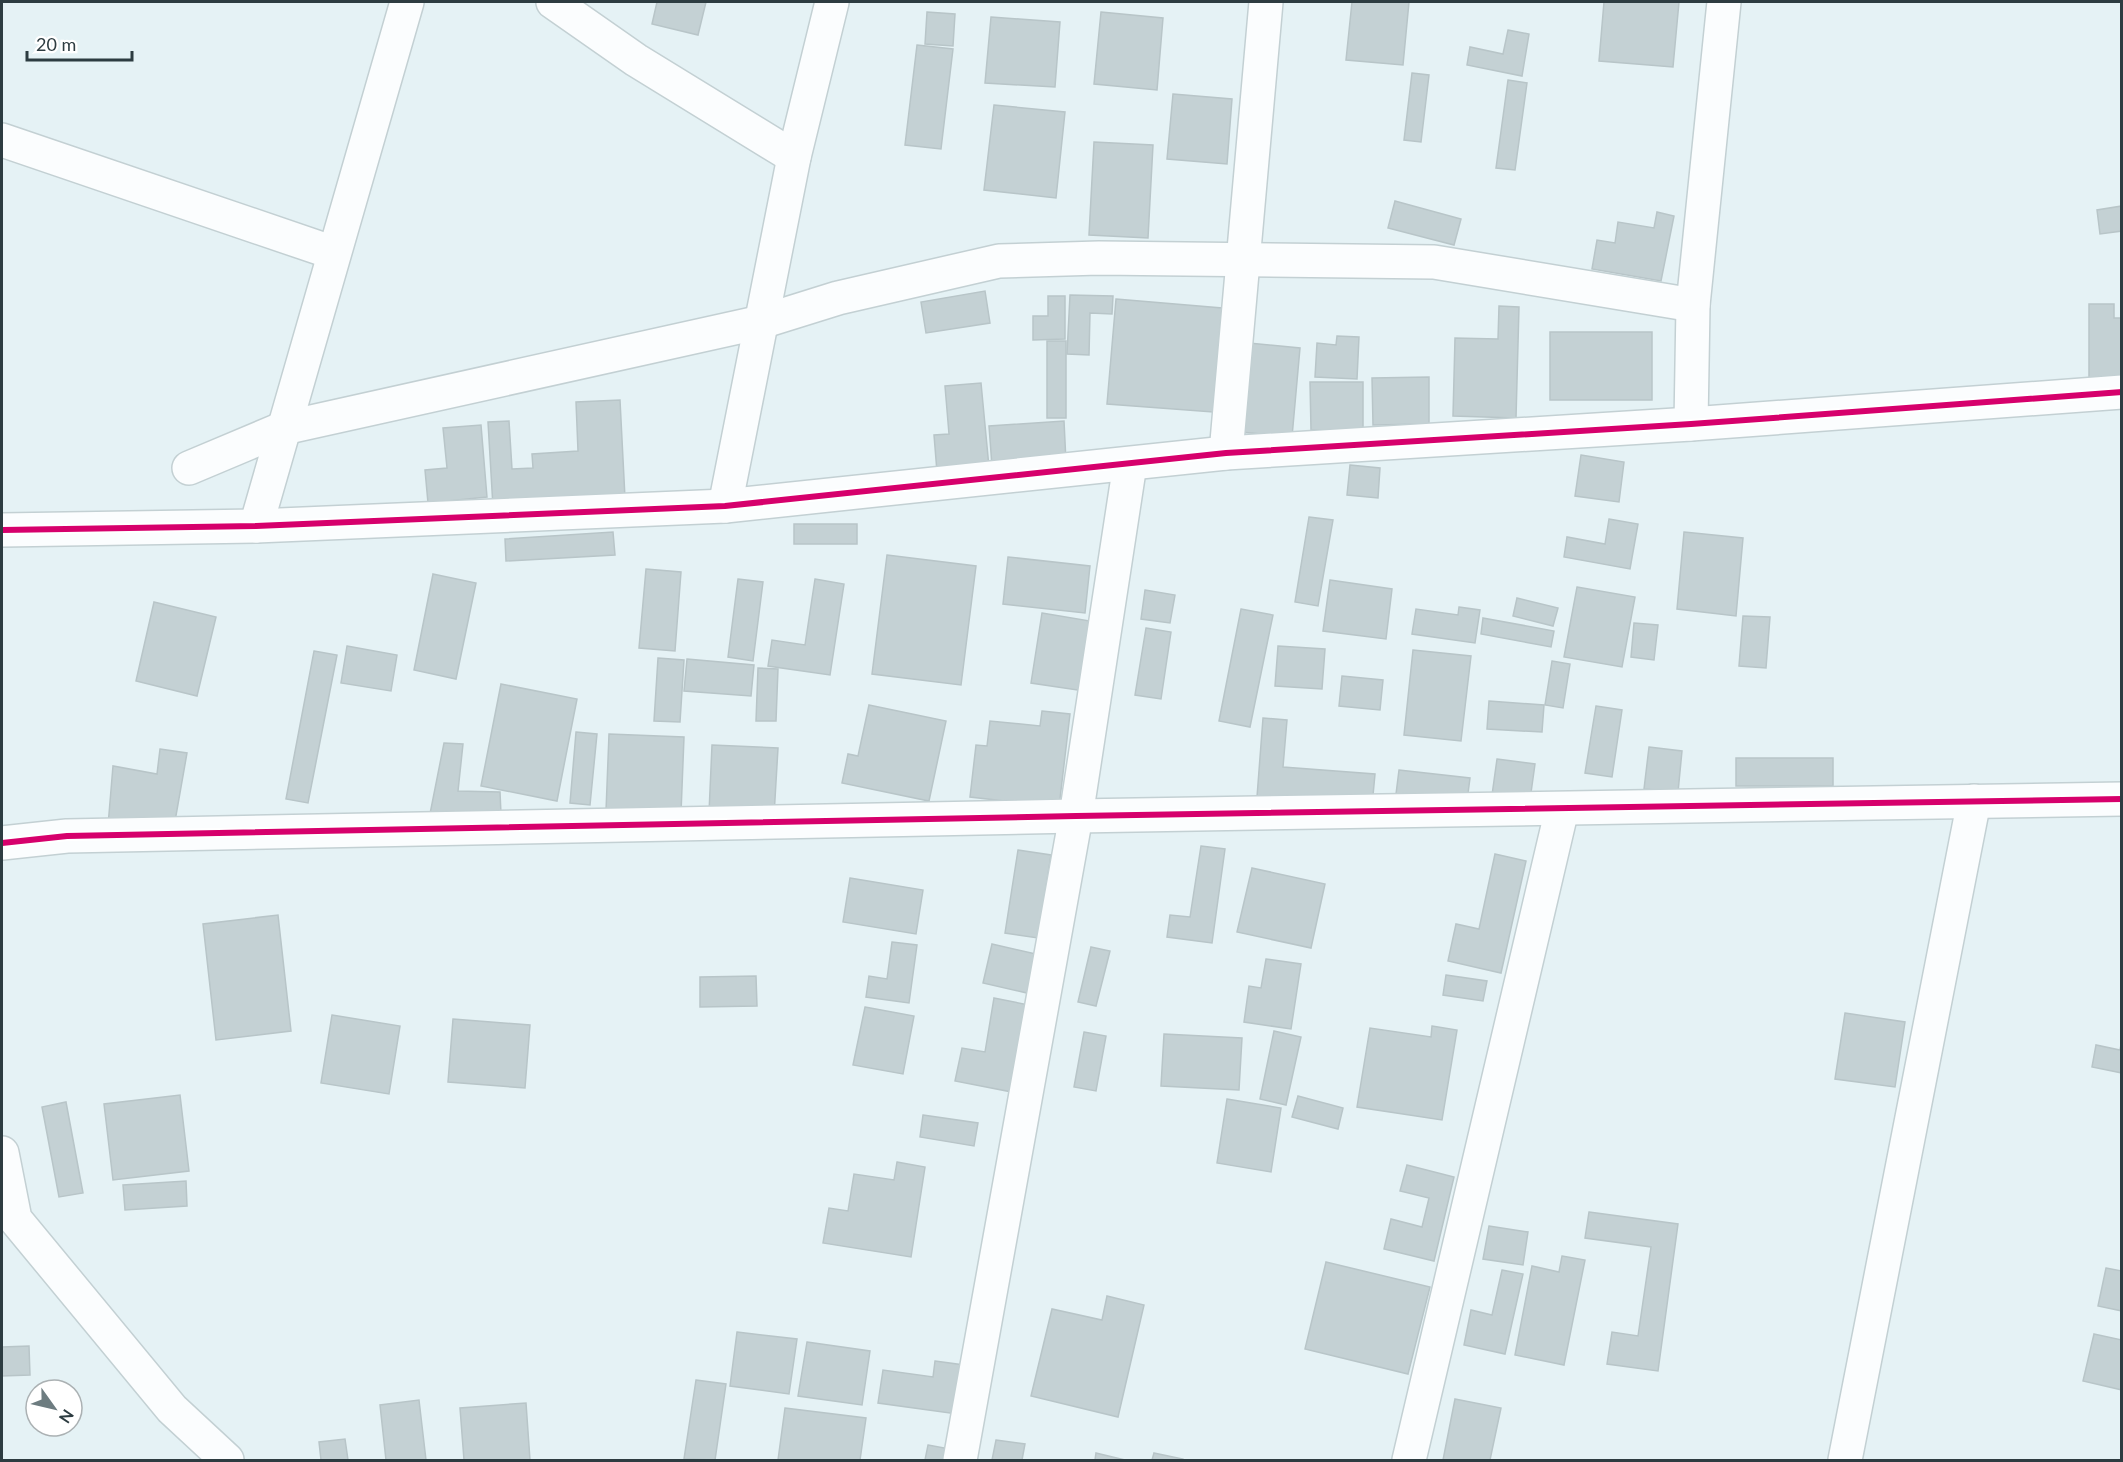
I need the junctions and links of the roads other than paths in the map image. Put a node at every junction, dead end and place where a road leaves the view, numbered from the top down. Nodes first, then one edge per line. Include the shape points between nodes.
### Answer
1 (407, 2) edge
2 (553, 2) edge
3 (832, 2) edge
4 (1266, 2) edge
5 (1724, 2) edge
6 (2, 140) edge
7 (794, 157) junction
8 (334, 253) junction
9 (1244, 259) junction
10 (1693, 305) junction
11 (761, 322) junction
12 (2121, 392) edge
13 (1691, 424) junction
14 (284, 428) junction
15 (1226, 453) junction
16 (1130, 464) junction
17 (189, 468) dead end
18 (724, 506) junction
19 (256, 526) junction
20 (2, 530) edge
21 (2121, 799) edge
22 (1974, 801) junction
23 (1562, 809) junction
24 (1076, 816) junction
25 (2, 843) edge
26 (2, 1153) edge
27 (227, 1461) edge
28 (960, 1461) edge
29 (1409, 1461) edge
30 (1845, 1461) edge

1 - 8 street
2 - 7 street via 636,60
3 - 7 street
4 - 9 street
5 - 10 street
6 - 8 street
7 - 11 street
8 - 14 street
9 - 10 street via 1434,262
9 - 11 street via 999,261 838,298
9 - 15 street
10 - 13 street
11 - 14 street
11 - 18 street
12 - 13 street
13 - 15 street
14 - 17 street
14 - 19 street
15 - 16 street
16 - 18 street
16 - 24 street
18 - 19 street
19 - 20 street
21 - 22 street
22 - 23 street
22 - 30 street
23 - 24 street
23 - 29 street
24 - 25 street via 67,836
24 - 28 street
26 - 27 street via 15,1218 172,1409

